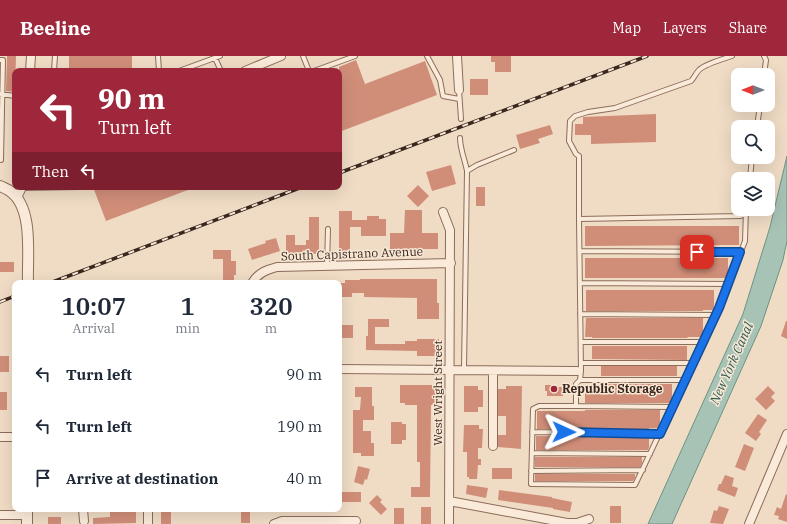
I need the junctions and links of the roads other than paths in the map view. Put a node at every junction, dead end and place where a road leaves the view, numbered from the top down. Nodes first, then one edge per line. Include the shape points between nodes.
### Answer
1 (31, 56) edge
2 (55, 56) edge
3 (158, 56) edge
4 (220, 56) edge
5 (281, 56) edge
6 (302, 56) edge
7 (354, 56) edge
8 (427, 56) edge
9 (457, 56) edge
10 (732, 56) edge
11 (764, 56) edge
12 (215, 58) junction
13 (0, 60) edge
14 (30, 68) edge
15 (54, 68) edge
16 (159, 68) edge
17 (187, 68) edge
18 (220, 68) edge
19 (261, 68) edge
20 (308, 68) edge
21 (322, 68) edge
22 (765, 68) edge
23 (1, 76) edge
24 (459, 90) joint
25 (1, 94) edge
26 (12, 96) edge
27 (460, 99) junction
28 (1, 115) edge
29 (461, 119) dead end
30 (1, 138) edge
31 (460, 138) dead end
32 (514, 150) dead end
33 (0, 159) edge
34 (466, 171) junction
35 (0, 186) edge
36 (20, 190) edge
37 (17, 198) junction
38 (443, 212) dead end
39 (741, 216) edge
40 (746, 216) edge
41 (579, 218) junction
42 (328, 229) dead end
43 (580, 251) junction
44 (740, 252) junction
45 (451, 263) junction
46 (327, 266) junction
47 (254, 279) edge
48 (28, 280) edge
49 (580, 283) junction
50 (728, 284) junction
51 (580, 314) junction
52 (716, 315) junction
53 (581, 342) junction
54 (703, 342) junction
55 (693, 363) junction
56 (342, 369) edge
57 (450, 369) junction
58 (464, 369) junction
59 (580, 369) junction
60 (493, 371) junction
61 (580, 380) junction
62 (685, 380) junction
63 (576, 406) junction
64 (672, 407) junction
65 (532, 432) junction
66 (660, 434) junction
67 (787, 434) edge
68 (0, 437) edge
69 (12, 437) edge
70 (493, 446) dead end
71 (532, 453) junction
72 (650, 454) junction
73 (643, 470) junction
74 (531, 471) junction
75 (449, 501) junction
76 (83, 512) edge
77 (148, 512) edge
78 (0, 515) edge
79 (27, 516) edge
80 (588, 519) dead end
81 (84, 521) dead end
82 (356, 521) dead end
83 (148, 524) edge
84 (274, 524) edge
85 (449, 524) edge
86 (749, 524) edge

1 - 14 street
2 - 15 lane
3 - 16 lane
4 - 12 lane
5 - 19 street
6 - 20 lane
7 - 21 lane
8 - 27 lane via 440,80 443,96
9 - 24 street
10 - 41 lane via 697,71 691,81 615,108 575,116 570,121 569,141 579,156
11 - 22 lane
12 - 17 lane
12 - 18 lane
13 - 23 lane via 3,60
23 - 25 lane
24 - 27 lane
25 - 26 lane
25 - 28 lane
27 - 29 lane
28 - 30 lane
30 - 33 lane
31 - 34 lane
32 - 34 lane
34 - 58 lane
35 - 37 street via 12,192
36 - 37 street
37 - 48 street via 25,214
38 - 45 street, West Wright Street via 450,230
39 - 41 lane
40 - 44 lane via 745,242
41 - 43 lane
42 - 46 lane
43 - 44 lane
43 - 49 lane
44 - 50 lane
45 - 46 street, South Capistrano Avenue
45 - 57 street, West Wright Street
46 - 47 street, South Capistrano Avenue via 277,267 265,270
49 - 50 lane
49 - 51 lane
50 - 52 lane
51 - 52 lane
51 - 53 lane
52 - 54 lane
53 - 54 lane
53 - 59 lane
54 - 55 lane
55 - 59 lane
55 - 62 lane
56 - 57 street
57 - 58 street
57 - 75 street, West Wright Street
58 - 60 street
59 - 60 street
59 - 61 lane
60 - 70 street
61 - 62 lane
61 - 63 lane via 576,384
62 - 64 lane
63 - 64 lane
63 - 65 lane via 539,406 533,409
64 - 66 lane
65 - 66 lane
65 - 71 lane
66 - 72 lane
67 - 86 street
68 - 69 street
71 - 72 lane
71 - 74 lane
72 - 73 lane
73 - 74 lane
73 - 74 lane via 635,486 531,484
75 - 80 street via 567,523
75 - 85 street, West Wright Street
76 - 81 street
77 - 83 street
78 - 79 street
82 - 84 street via 282,521

